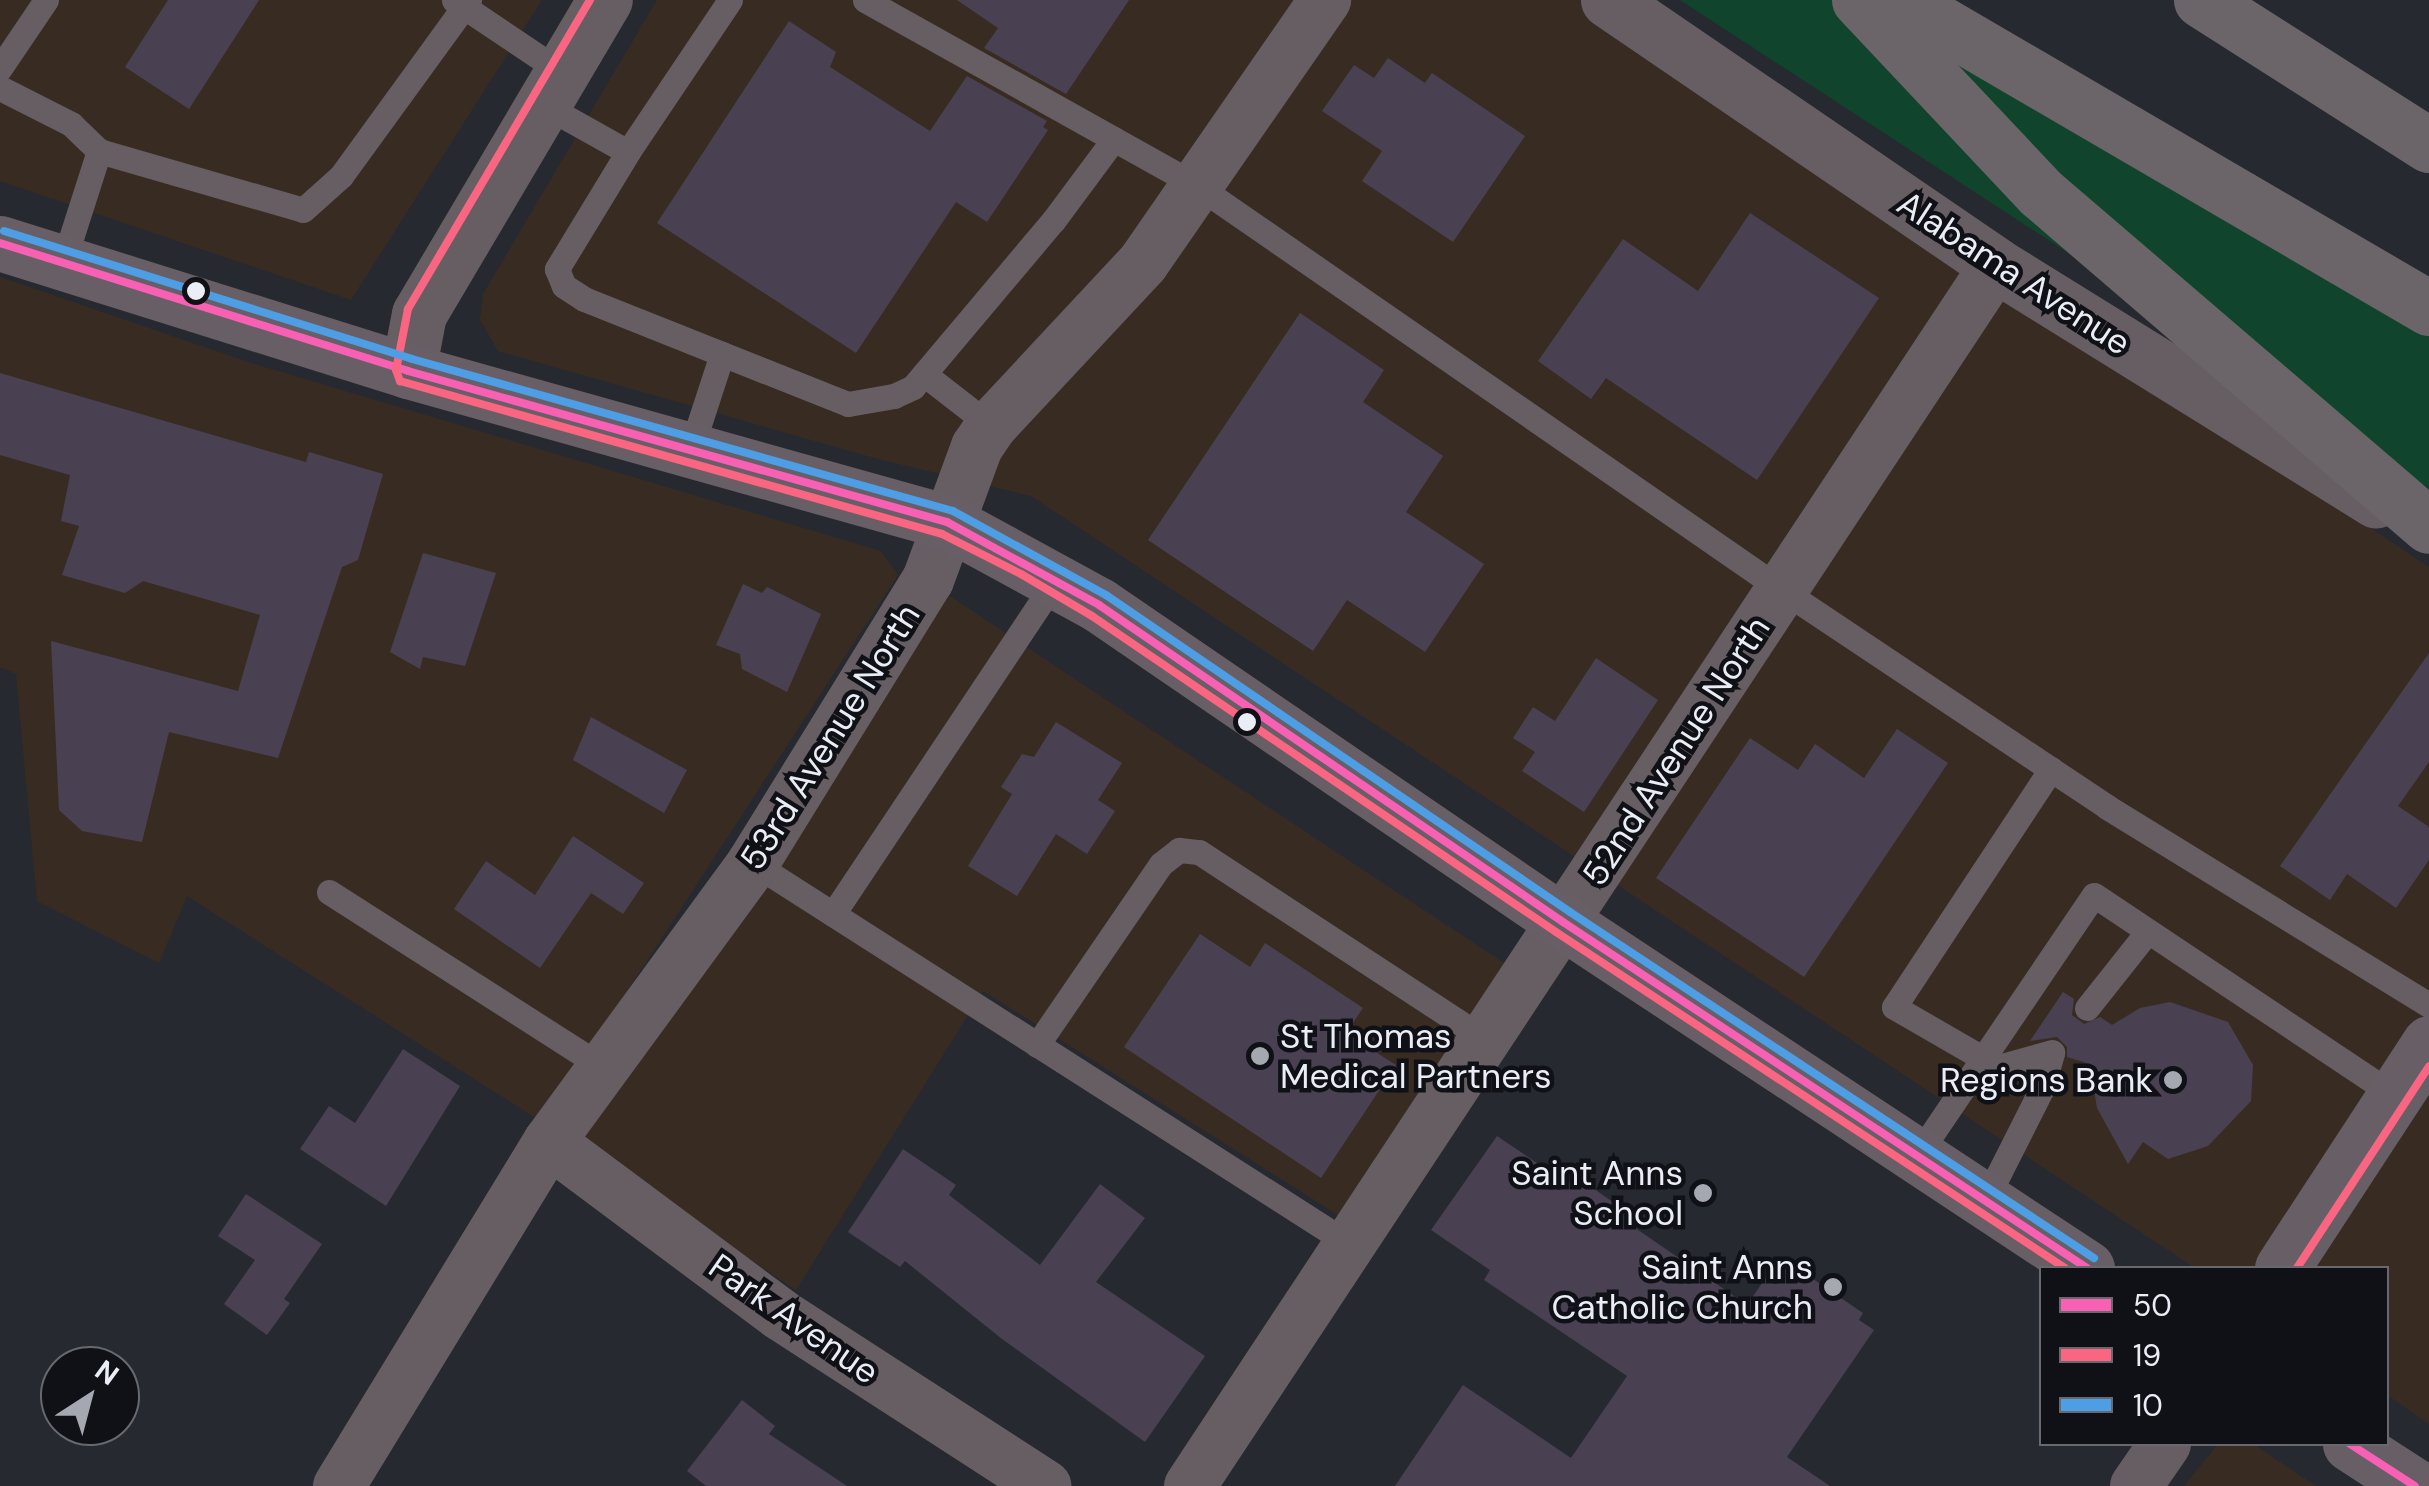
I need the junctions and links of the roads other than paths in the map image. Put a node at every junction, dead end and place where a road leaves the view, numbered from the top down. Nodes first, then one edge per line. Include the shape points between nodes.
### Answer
1 (46, 0) edge
2 (605, 0) edge
3 (730, 0) edge
4 (865, 0) edge
5 (1325, 0) edge
6 (1608, 0) edge
7 (1859, 0) edge
8 (1901, 0) edge
9 (2201, 0) edge
10 (462, 3) edge
11 (0, 68) edge
12 (0, 88) edge
13 (551, 88) junction
14 (1114, 139) junction
15 (2429, 144) edge
16 (99, 152) junction
17 (628, 152) junction
18 (1199, 187) junction
19 (0, 243) edge
20 (63, 263) junction
21 (1996, 265) junction
22 (2429, 308) edge
23 (722, 354) junction
24 (408, 371) junction
25 (924, 374) junction
26 (991, 426) junction
27 (691, 449) junction
28 (947, 522) junction
29 (2429, 526) edge
30 (2429, 534) edge
31 (1056, 580) junction
32 (1782, 590) junction
33 (2050, 768) junction
34 (753, 863) junction
35 (329, 892) dead end
36 (833, 914) junction
37 (1563, 922) junction
38 (2148, 931) junction
39 (2429, 1005) edge
40 (2087, 1008) dead end
41 (1486, 1040) junction
42 (2429, 1043) edge
43 (1037, 1045) junction
44 (1981, 1061) junction
45 (603, 1067) junction
46 (2395, 1096) junction
47 (549, 1142) junction
48 (1917, 1156) junction
49 (1986, 1202) junction
50 (1350, 1245) junction
51 (2084, 1266) edge
52 (2283, 1266) edge
53 (2164, 1446) edge
54 (2353, 1446) edge
55 (339, 1486) edge
56 (1044, 1486) edge
57 (1190, 1486) edge
58 (2136, 1486) edge
59 (2415, 1486) edge

1 - 11 lane
2 - 13 street
3 - 17 lane
4 - 14 lane
5 - 18 street, 53rd Avenue North
6 - 21 street, Alabama Avenue
7 - 29 highway via 2041,194
8 - 22 highway
9 - 15 highway
10 - 13 lane
10 - 16 lane via 340,176 302,210
12 - 16 lane via 72,124
13 - 17 lane
13 - 24 street via 419,314
14 - 18 lane
14 - 25 lane
16 - 20 lane
17 - 23 lane via 557,269 564,286
18 - 26 street, 53rd Avenue North via 1143,263
18 - 32 lane
19 - 20 main road
20 - 24 main road
21 - 30 street, Alabama Avenue
21 - 32 street, 52nd Avenue North
23 - 25 lane via 848,404 894,396
23 - 27 lane
24 - 27 main road
25 - 26 lane
26 - 28 street, 53rd Avenue North
27 - 28 main road
28 - 31 main road
28 - 34 street, 53rd Avenue North via 928,580
31 - 36 lane
31 - 37 main road
32 - 33 lane
32 - 37 street, 52nd Avenue North
33 - 39 lane
33 - 44 lane via 1894,1006
34 - 36 lane
34 - 45 street, 53rd Avenue North
35 - 45 lane
36 - 43 lane
37 - 41 street, 52nd Avenue North
37 - 48 main road
38 - 40 lane
38 - 44 lane via 2094,895
38 - 46 lane
41 - 43 lane via 1198,852 1179,850 1161,864
41 - 50 street, 52nd Avenue North
42 - 46 main road
43 - 50 lane
44 - 48 lane
44 - 49 lane via 1998,1067 2052,1052 2042,1088
45 - 47 street, 53rd Avenue North
46 - 52 main road
47 - 55 street, 53rd Avenue North
47 - 56 street, Park Avenue via 782,1315
48 - 49 main road
49 - 51 main road
50 - 57 street, 52nd Avenue North
53 - 58 street
54 - 59 main road

